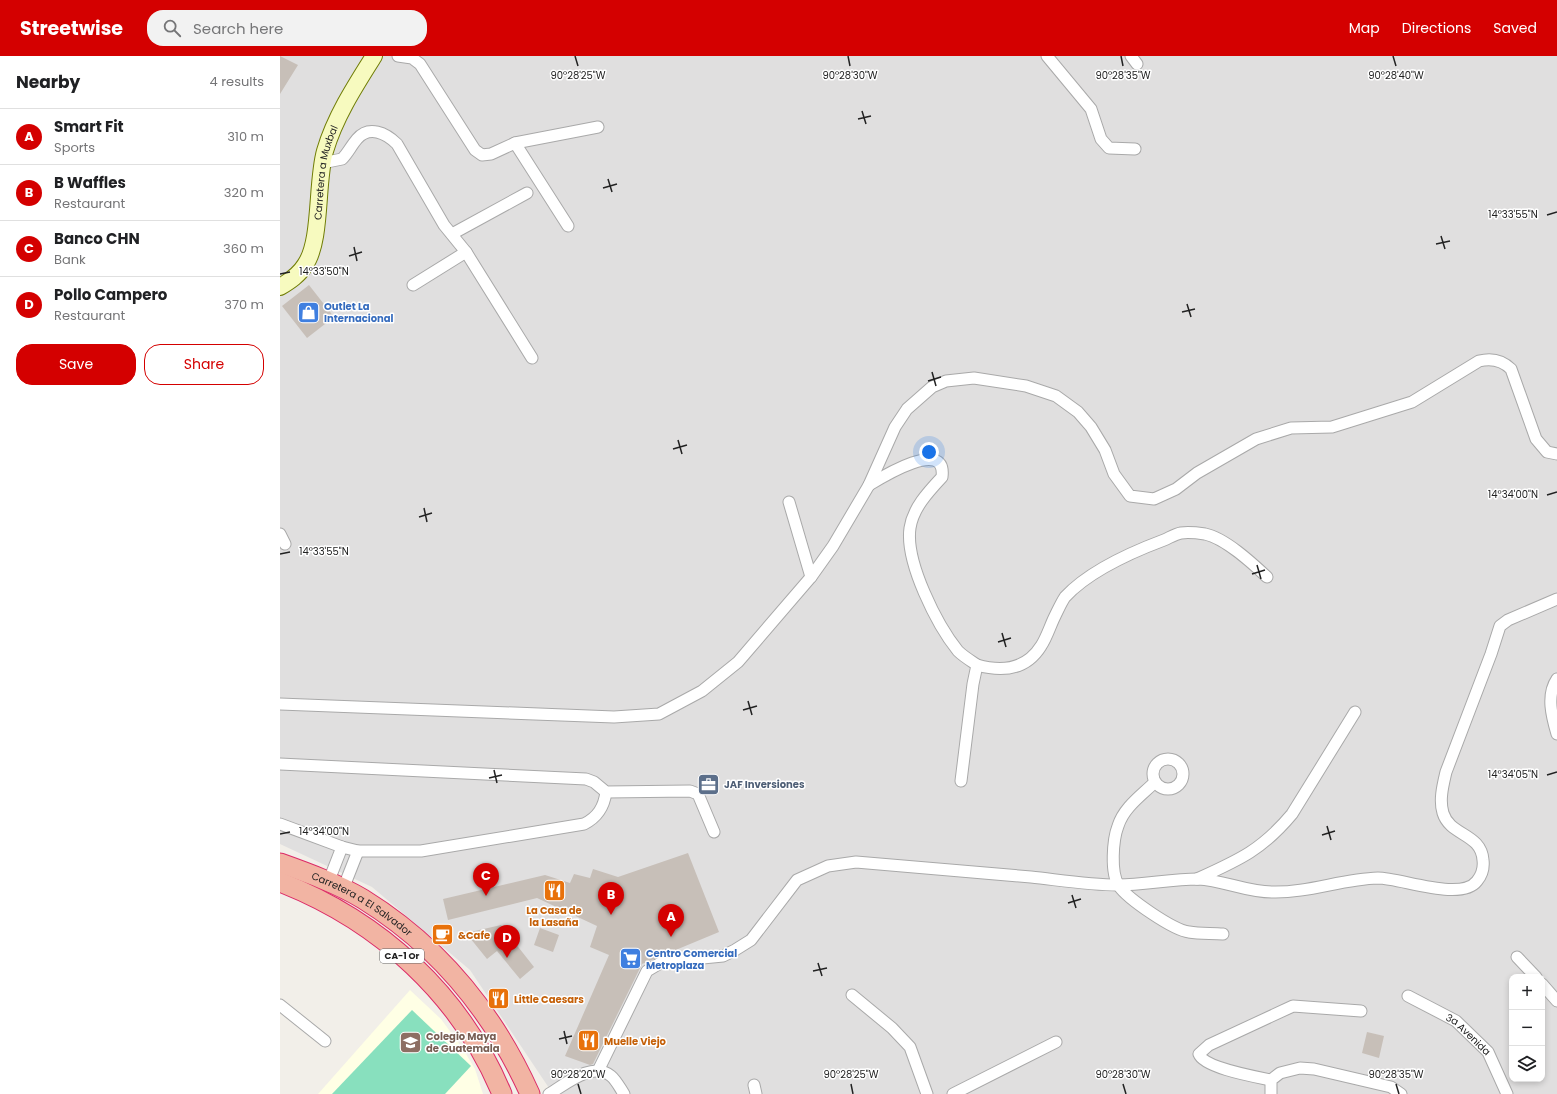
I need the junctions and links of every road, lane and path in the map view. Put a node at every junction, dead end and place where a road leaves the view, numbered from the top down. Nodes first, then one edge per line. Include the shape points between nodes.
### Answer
1 (375, 56) edge
2 (398, 56) edge
3 (1047, 56) edge
4 (598, 127) dead end
5 (516, 143) junction
6 (1135, 149) dead end
7 (322, 163) junction
8 (527, 192) dead end
9 (568, 226) dead end
10 (452, 234) junction
11 (466, 252) junction
12 (413, 286) dead end
13 (280, 287) edge
14 (532, 358) dead end
15 (1557, 454) edge
16 (869, 484) junction
17 (789, 502) dead end
18 (1267, 577) dead end
19 (811, 578) junction
20 (1557, 599) edge
21 (977, 666) junction
22 (1557, 680) edge
23 (280, 704) edge
24 (1355, 712) dead end
25 (1557, 734) edge
26 (280, 764) edge
27 (961, 780) dead end
28 (1155, 782) dead end
29 (606, 792) junction
30 (280, 824) edge
31 (714, 832) dead end
32 (342, 847) junction
33 (358, 851) junction
34 (280, 863) edge
35 (1197, 879) junction
36 (280, 882) edge
37 (1118, 885) junction
38 (336, 886) junction
39 (1223, 934) dead end
40 (1517, 957) dead end
41 (1533, 974) edge
42 (1545, 987) edge
43 (852, 994) dead end
44 (1408, 996) dead end
45 (1557, 1001) edge
46 (280, 1004) edge
47 (1360, 1011) dead end
48 (325, 1041) dead end
49 (1056, 1042) dead end
50 (598, 1071) junction
51 (1271, 1080) junction
52 (502, 1094) edge
53 (530, 1094) edge
54 (549, 1094) edge
55 (624, 1094) edge
56 (927, 1094) edge
57 (953, 1094) edge
58 (1271, 1094) edge
59 (1401, 1094) edge
60 (1507, 1094) edge

1 - 7 main road, Carretera a Muxbal via 352,89 336,122
2 - 5 street via 412,58 420,64 479,153 488,155
3 - 6 street via 1091,108 1101,139 1109,148
4 - 5 street
5 - 9 street
7 - 10 street via 342,159 361,135 375,131 384,133 397,144 444,225
7 - 13 main road, Carretera a Muxbal via 311,254 298,274
8 - 10 street
10 - 11 street
11 - 12 street
11 - 14 street
15 - 16 street via 1546,452 1536,439 1510,369 1506,364 1489,359 1479,360 1412,402 1332,427 1291,428 1256,439 1197,473 1176,489 1154,499 1130,496 1114,474 1105,450 1091,427 1078,412 1056,396 1026,386 991,379 960,378 932,387 907,409 895,427
16 - 19 street
16 - 21 street via 916,462 933,460 939,463 942,478 930,490 914,514 910,528 910,547 914,567 939,620 959,652
17 - 19 street
18 - 21 street via 1226,544 1206,534 1180,533 1115,562 1075,587 1064,599 1042,646 1021,666 991,669
19 - 23 street via 738,662 702,691 659,714 614,717
20 - 35 street via 1500,626 1446,772 1442,790 1443,813 1448,822 1475,841 1483,853 1484,868 1476,883 1466,889 1448,890 1381,878 1309,890 1273,892 1253,891 1217,881
21 - 27 street
22 - 25 street via 1551,694
24 - 35 street via 1292,814 1279,829 1243,858
26 - 29 street via 586,779
28 - 37 street via 1127,809 1118,825 1113,845
29 - 31 street via 694,792 698,794
29 - 33 street via 600,812 593,820 584,824 421,851
30 - 32 street
32 - 33 street
32 - 38 street
33 - 38 street
34 - 38 highway, Carretera a El Salvador / CA-1 Or
35 - 37 street
36 - 52 highway, Carretera a El Salvador / CA-1 Or via 349,916 430,980 475,1039
37 - 39 street via 1171,927 1189,932
37 - 50 street via 856,862 828,866 797,880 751,940 735,950 722,956 662,962 647,970
38 - 53 highway, Carretera a El Salvador / CA-1 Or via 364,899 420,942 462,983 482,1009
40 - 41 street
42 - 45 street
43 - 56 street via 910,1047
44 - 60 street, 3a Avenida via 1456,1021 1488,1052
46 - 48 street
47 - 51 street via 1293,1006 1209,1045 1199,1054 1200,1058 1210,1064
49 - 57 street
50 - 54 street via 584,1074
50 - 55 street via 611,1076
51 - 58 street
51 - 59 street via 1289,1070 1314,1069 1391,1087

